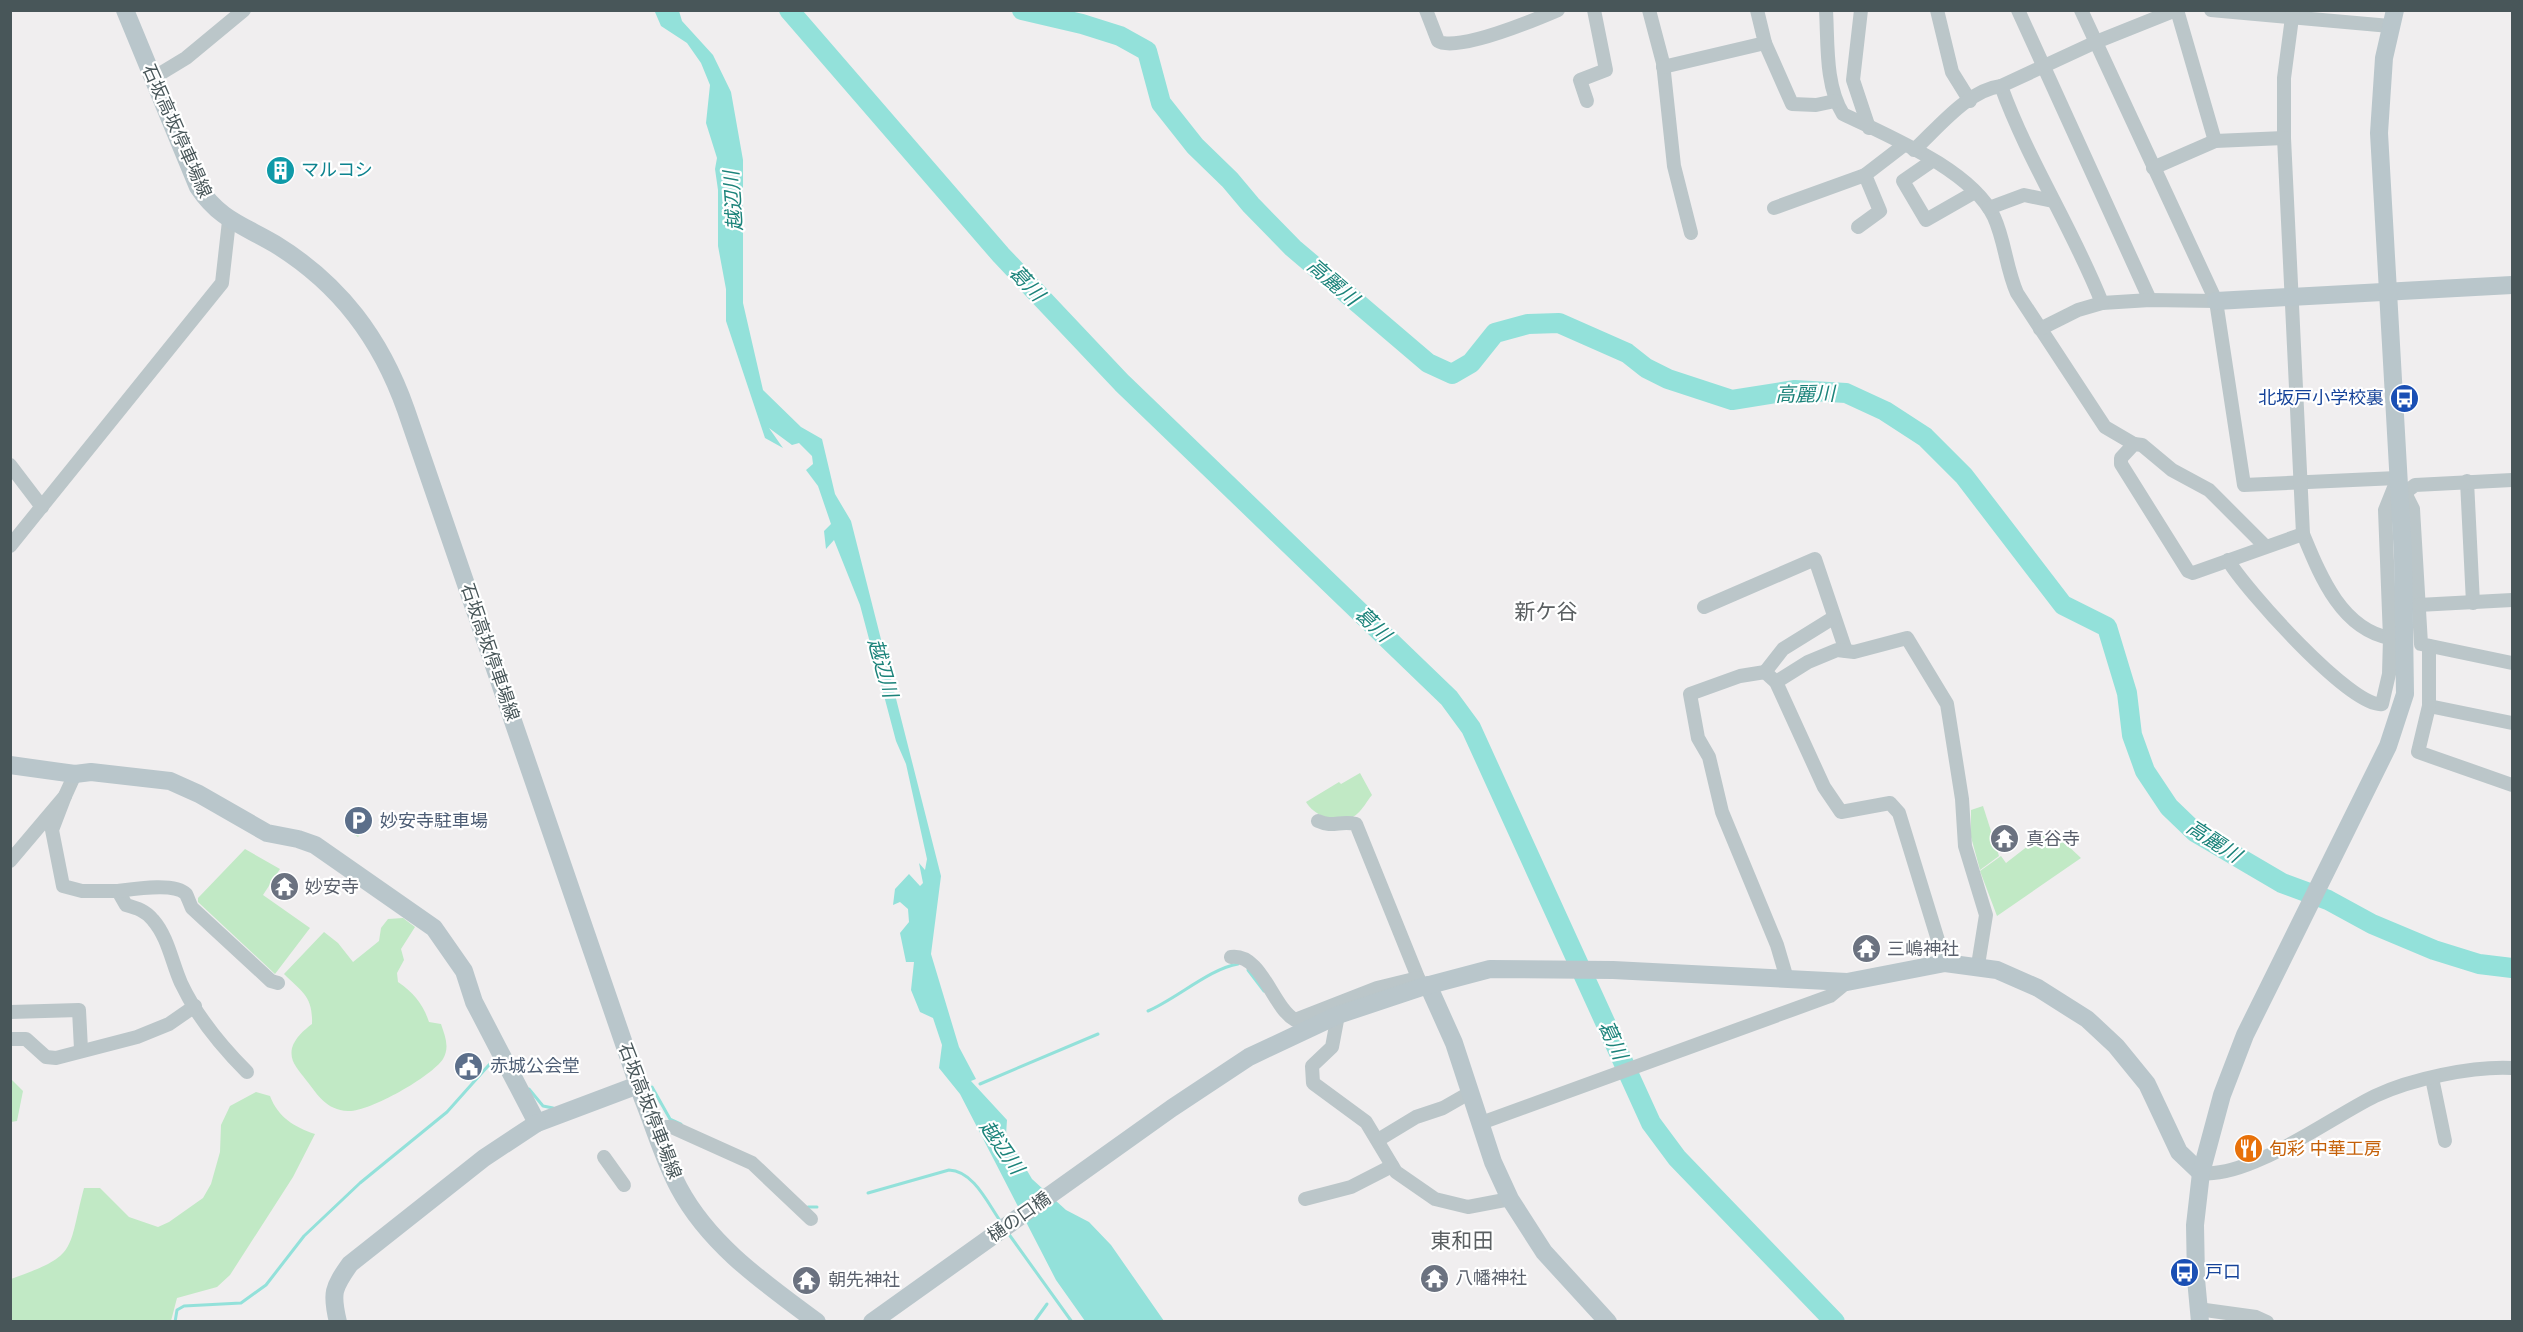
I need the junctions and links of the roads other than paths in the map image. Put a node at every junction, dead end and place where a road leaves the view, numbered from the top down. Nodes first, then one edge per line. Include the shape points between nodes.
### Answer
1 (125, 10) edge
2 (244, 10) edge
3 (1426, 10) edge
4 (1558, 10) edge
5 (1594, 10) edge
6 (1649, 10) edge
7 (1757, 10) edge
8 (1826, 10) edge
9 (1861, 10) edge
10 (1937, 10) edge
11 (2018, 10) edge
12 (2081, 10) edge
13 (2177, 10) edge
14 (2211, 10) edge
15 (2293, 14) edge
16 (2392, 18) edge
17 (2096, 42) junction
18 (1765, 43) junction
19 (1663, 67) junction
20 (2044, 67) junction
21 (153, 78) junction
22 (2001, 86) junction
23 (1587, 101) dead end
24 (1835, 101) junction
25 (1970, 101) junction
26 (1869, 128) junction
27 (2284, 138) junction
28 (2215, 141) junction
29 (1909, 147) junction
30 (1932, 161) junction
31 (2153, 168) junction
32 (1865, 175) junction
33 (1975, 192) junction
34 (2053, 201) junction
35 (1774, 208) dead end
36 (1989, 208) junction
37 (229, 221) junction
38 (1858, 227) dead end
39 (1691, 233) dead end
40 (2512, 285) edge
41 (2387, 291) junction
42 (2292, 296) junction
43 (2150, 300) junction
44 (2216, 301) junction
45 (2102, 303) junction
46 (2040, 329) junction
47 (2134, 444) junction
48 (10, 465) edge
49 (2512, 480) edge
50 (2467, 481) junction
51 (2301, 484) junction
52 (2402, 485) junction
53 (42, 507) junction
54 (2302, 534) junction
55 (10, 546) edge
56 (2266, 548) junction
57 (2228, 560) junction
58 (2512, 600) edge
59 (2473, 603) junction
60 (2418, 606) junction
61 (1704, 607) dead end
62 (1833, 618) junction
63 (2390, 638) junction
64 (2429, 646) junction
65 (1846, 651) junction
66 (2512, 663) edge
67 (1765, 672) junction
68 (1776, 682) junction
69 (2429, 706) junction
70 (2512, 723) edge
71 (10, 765) edge
72 (75, 774) junction
73 (2512, 785) edge
74 (65, 796) junction
75 (1318, 821) dead end
76 (10, 861) edge
77 (118, 891) junction
78 (1231, 957) dead end
79 (1945, 963) junction
80 (1978, 966) junction
81 (1787, 979) junction
82 (1846, 982) junction
83 (278, 983) dead end
84 (1423, 983) junction
85 (195, 1006) junction
86 (10, 1012) edge
87 (1338, 1015) junction
88 (10, 1039) edge
89 (81, 1049) junction
90 (2512, 1068) edge
91 (247, 1072) dead end
92 (2432, 1078) junction
93 (638, 1085) junction
94 (1471, 1092) junction
95 (537, 1123) junction
96 (1481, 1123) junction
97 (654, 1128) junction
98 (1378, 1140) junction
99 (2445, 1141) dead end
100 (604, 1157) dead end
101 (1392, 1166) junction
102 (2201, 1173) junction
103 (624, 1185) dead end
104 (1305, 1199) dead end
105 (1510, 1199) junction
106 (812, 1219) dead end
107 (2199, 1315) edge
108 (338, 1322) edge
109 (817, 1322) edge
110 (872, 1322) edge
111 (1608, 1322) edge
112 (2267, 1322) edge

1 - 21 street, 石坂高坂停車場線
2 - 21 street via 186,58
3 - 4 street via 1438,41 1452,45
5 - 23 street via 1606,70 1580,80
6 - 19 street
7 - 18 street
8 - 24 street
9 - 26 street via 1853,81
10 - 25 street via 1952,72
11 - 20 street
12 - 17 street
13 - 17 street
13 - 28 street
14 - 15 street
15 - 16 street
15 - 27 street via 2284,78
16 - 41 street via 2379,115
17 - 20 street
17 - 31 street
18 - 19 street
18 - 24 street via 1792,104
19 - 39 street via 1673,160
20 - 22 street
20 - 43 street
21 - 37 street, 石坂高坂停車場線 via 198,187 210,206
22 - 25 street via 1989,88
22 - 34 street
24 - 26 street via 1843,114
25 - 29 street
26 - 29 street
27 - 28 street
27 - 42 street
28 - 31 street
29 - 30 street
29 - 32 street
30 - 33 street
30 - 33 street via 1903,181 1926,220
31 - 44 street
32 - 35 street
32 - 38 street via 1880,211
33 - 36 street
34 - 36 street via 2024,195
34 - 45 street via 2083,254
36 - 46 street via 2007,270
37 - 53 street via 222,283
37 - 93 street, 石坂高坂停車場線 via 272,242 325,280 358,317 395,379
40 - 41 street
41 - 42 street
41 - 52 street
42 - 44 street
42 - 51 street
43 - 44 street
43 - 45 street
44 - 51 street via 2244,485
45 - 46 street
46 - 47 street via 2104,427
47 - 56 street via 2142,445 2172,470 2209,490
47 - 57 street via 2121,458 2121,465 2188,570 2193,573
48 - 53 street
49 - 50 street
50 - 52 street
50 - 59 street
51 - 52 street
51 - 54 street
52 - 60 street via 2413,509
52 - 63 street via 2385,510
52 - 102 street via 2407,676 2400,714 2245,1035 2222,1095
53 - 55 street
54 - 56 street
54 - 63 street via 2323,583 2354,622 2374,635
56 - 57 street
57 - 63 street via 2266,611 2331,675 2378,705 2385,698
58 - 59 street
59 - 60 street
60 - 64 street via 2421,644
61 - 62 street via 1815,559
62 - 65 street
62 - 67 street via 1784,649
64 - 66 street
64 - 69 street
65 - 68 street via 1819,657
65 - 80 street via 1907,638 1947,704 1965,846 1986,915
67 - 68 street
67 - 81 street via 1740,676 1690,694 1698,738 1709,757 1722,812 1777,945
68 - 79 street via 1824,787 1841,812 1890,803 1899,813
69 - 70 street
69 - 73 street via 2418,752
71 - 72 street
72 - 74 street
72 - 95 street via 91,772 170,781 267,833 315,845 434,928 464,971 474,1002
74 - 76 street
74 - 77 street via 52,830 63,886 82,891
75 - 84 street via 1328,826 1356,824
77 - 83 street via 148,888 185,893 192,908 271,981
77 - 85 street via 126,905 154,921
78 - 84 street via 1249,962 1295,1020 1377,988
79 - 80 street, 樋の口橋
79 - 82 street, 樋の口橋
80 - 102 street, 樋の口橋 via 2006,973 2038,988 2087,1019 2147,1084 2179,1152
81 - 82 street, 樋の口橋
81 - 84 street, 樋の口橋 via 1550,968 1490,969
82 - 96 street via 1830,996
84 - 87 street, 樋の口橋
84 - 94 street via 1454,1044
85 - 89 street via 169,1024 137,1037
85 - 91 street
86 - 89 street via 79,1010
87 - 98 street via 1332,1047 1312,1066 1311,1078 1318,1088 1366,1122
87 - 110 street, 樋の口橋 via 1249,1057
88 - 89 street via 26,1039 46,1057 56,1058
90 - 92 street via 2478,1069
92 - 99 street
92 - 102 street via 2376,1095 2283,1147 2225,1173
93 - 95 street
93 - 97 street, 石坂高坂停車場線
94 - 96 street
94 - 98 street via 1416,1117
95 - 108 street via 484,1158 350,1264 337,1282 332,1298
96 - 105 street
97 - 106 street via 672,1127 752,1163
97 - 109 street, 石坂高坂停車場線 via 680,1189 712,1235
98 - 101 street
100 - 103 street
101 - 104 street via 1351,1187
101 - 105 street via 1422,1190 1450,1205 1468,1207
102 - 107 street via 2194,1251
105 - 111 street via 1544,1252
107 - 112 street via 2256,1317

